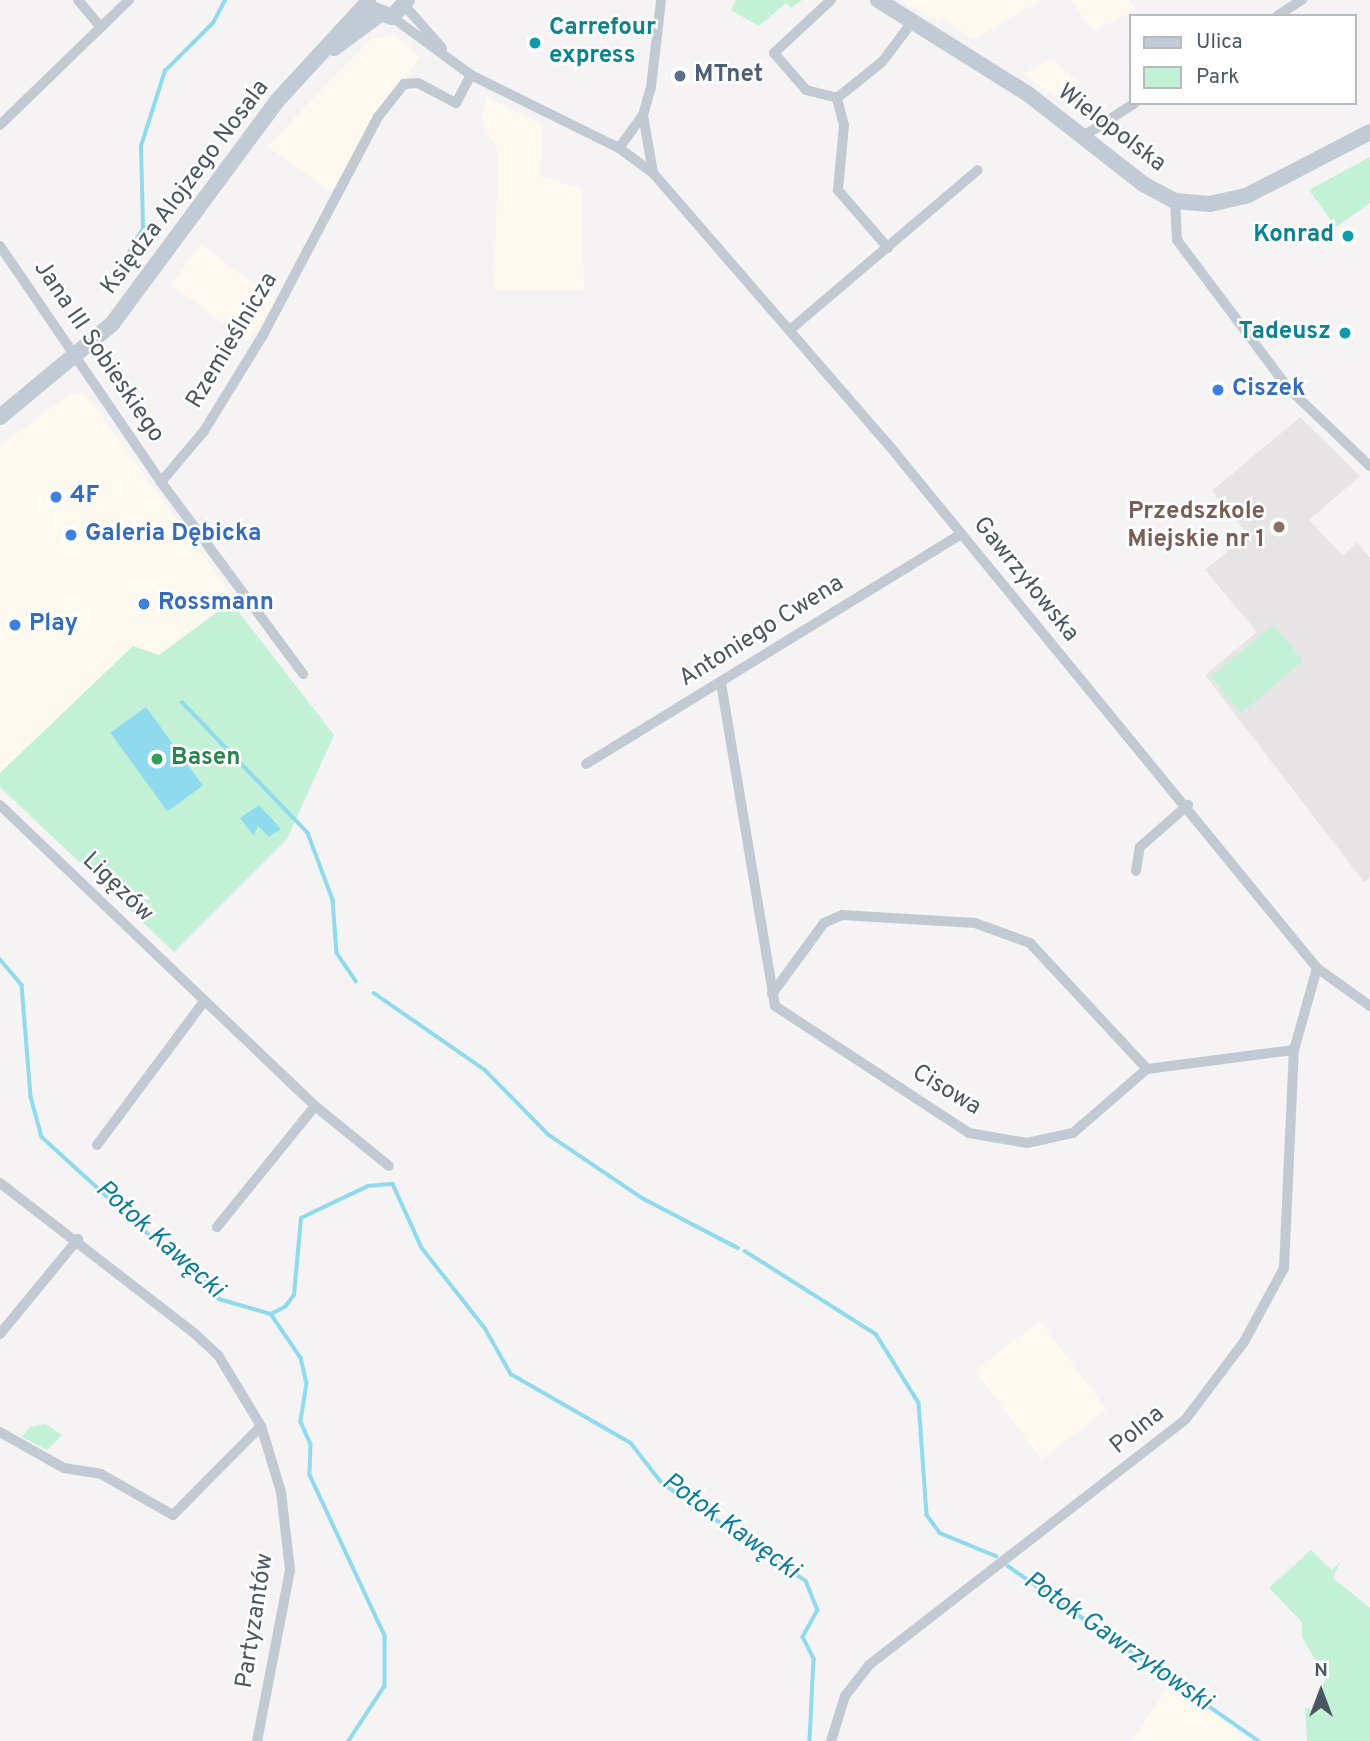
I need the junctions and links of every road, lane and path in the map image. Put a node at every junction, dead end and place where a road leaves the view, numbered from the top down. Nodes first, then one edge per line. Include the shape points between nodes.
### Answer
1 (78, 0) edge
2 (129, 0) edge
3 (661, 0) edge
4 (831, 0) edge
5 (878, 0) edge
6 (1302, 0) edge
7 (368, 1) edge
8 (406, 3) edge
9 (1280, 14) edge
10 (386, 16) junction
11 (913, 21) junction
12 (100, 26) junction
13 (310, 66) junction
14 (458, 66) junction
15 (471, 75) junction
16 (837, 98) junction
17 (1132, 105) edge
18 (643, 115) junction
19 (0, 125) edge
20 (1370, 132) edge
21 (1082, 136) junction
22 (619, 148) junction
23 (978, 170) dead end
24 (653, 173) junction
25 (1175, 201) junction
26 (0, 246) edge
27 (888, 248) junction
28 (791, 329) junction
29 (76, 357) junction
30 (0, 416) edge
31 (1370, 466) edge
32 (161, 482) junction
33 (960, 535) junction
34 (303, 674) dead end
35 (722, 683) junction
36 (586, 764) dead end
37 (0, 805) edge
38 (1188, 805) junction
39 (1136, 872) dead end
40 (1317, 968) junction
41 (772, 994) junction
42 (203, 1003) junction
43 (1370, 1006) edge
44 (1294, 1050) junction
45 (1147, 1069) junction
46 (315, 1106) junction
47 (97, 1145) dead end
48 (389, 1166) dead end
49 (0, 1183) edge
50 (217, 1227) dead end
51 (78, 1239) junction
52 (0, 1334) edge
53 (261, 1426) junction
54 (0, 1432) edge
55 (257, 1741) edge
56 (831, 1741) edge

1 - 12 street
2 - 12 street
3 - 18 street via 659,50
4 - 16 street via 774,53 806,90
5 - 11 street, Wielopolska
6 - 9 street
7 - 10 street
7 - 13 street, Księdza Alojzego Nosala
8 - 10 street, Księdza Alojzego Nosala
8 - 14 street
10 - 13 street, Księdza Alojzego Nosala
10 - 14 street
11 - 16 street via 882,62
11 - 21 street, Wielopolska via 1028,94
12 - 19 street
13 - 29 street, Księdza Alojzego Nosala via 276,102 156,271
14 - 15 street, Gawrzyłowska
15 - 22 street, Gawrzyłowska
15 - 32 street, Rzemieślnicza via 456,103 418,83 404,84 378,117 263,335 204,431
16 - 27 street via 844,125 838,190
17 - 21 street
18 - 22 street
18 - 24 street
20 - 25 street, Wielopolska via 1248,195 1203,205
21 - 25 street, Wielopolska
22 - 24 street, Gawrzyłowska
23 - 27 street
24 - 28 street, Gawrzyłowska
25 - 31 street via 1177,240 1288,388
26 - 29 street, Jana III Sobieskiego
27 - 28 street
28 - 33 street, Gawrzyłowska
29 - 30 street, Księdza Alojzego Nosala
29 - 32 street, Jana III Sobieskiego
32 - 34 street
33 - 35 street, Antoniego Cwena
33 - 38 street, Gawrzyłowska
35 - 36 street, Antoniego Cwena
35 - 41 street
37 - 42 street, Ligęzów
38 - 39 street via 1140,848
38 - 40 street, Gawrzyłowska
40 - 43 street, Gawrzyłowska
40 - 44 street, Polna
41 - 45 street, Cisowa via 775,1006 969,1133 1027,1143 1073,1132
41 - 45 street via 824,923 842,915 975,923 1030,943
42 - 46 street, Ligęzów
42 - 47 street
44 - 45 street
44 - 56 street, Polna via 1286,1255 1275,1288 1238,1352 1185,1420 869,1665 845,1696
46 - 48 street, Ligęzów
46 - 50 street
49 - 51 street, Partyzantów
51 - 52 street
51 - 53 street, Partyzantów via 218,1355
53 - 54 street via 173,1516 101,1474 64,1468
53 - 55 street, Partyzantów via 281,1492 290,1559

